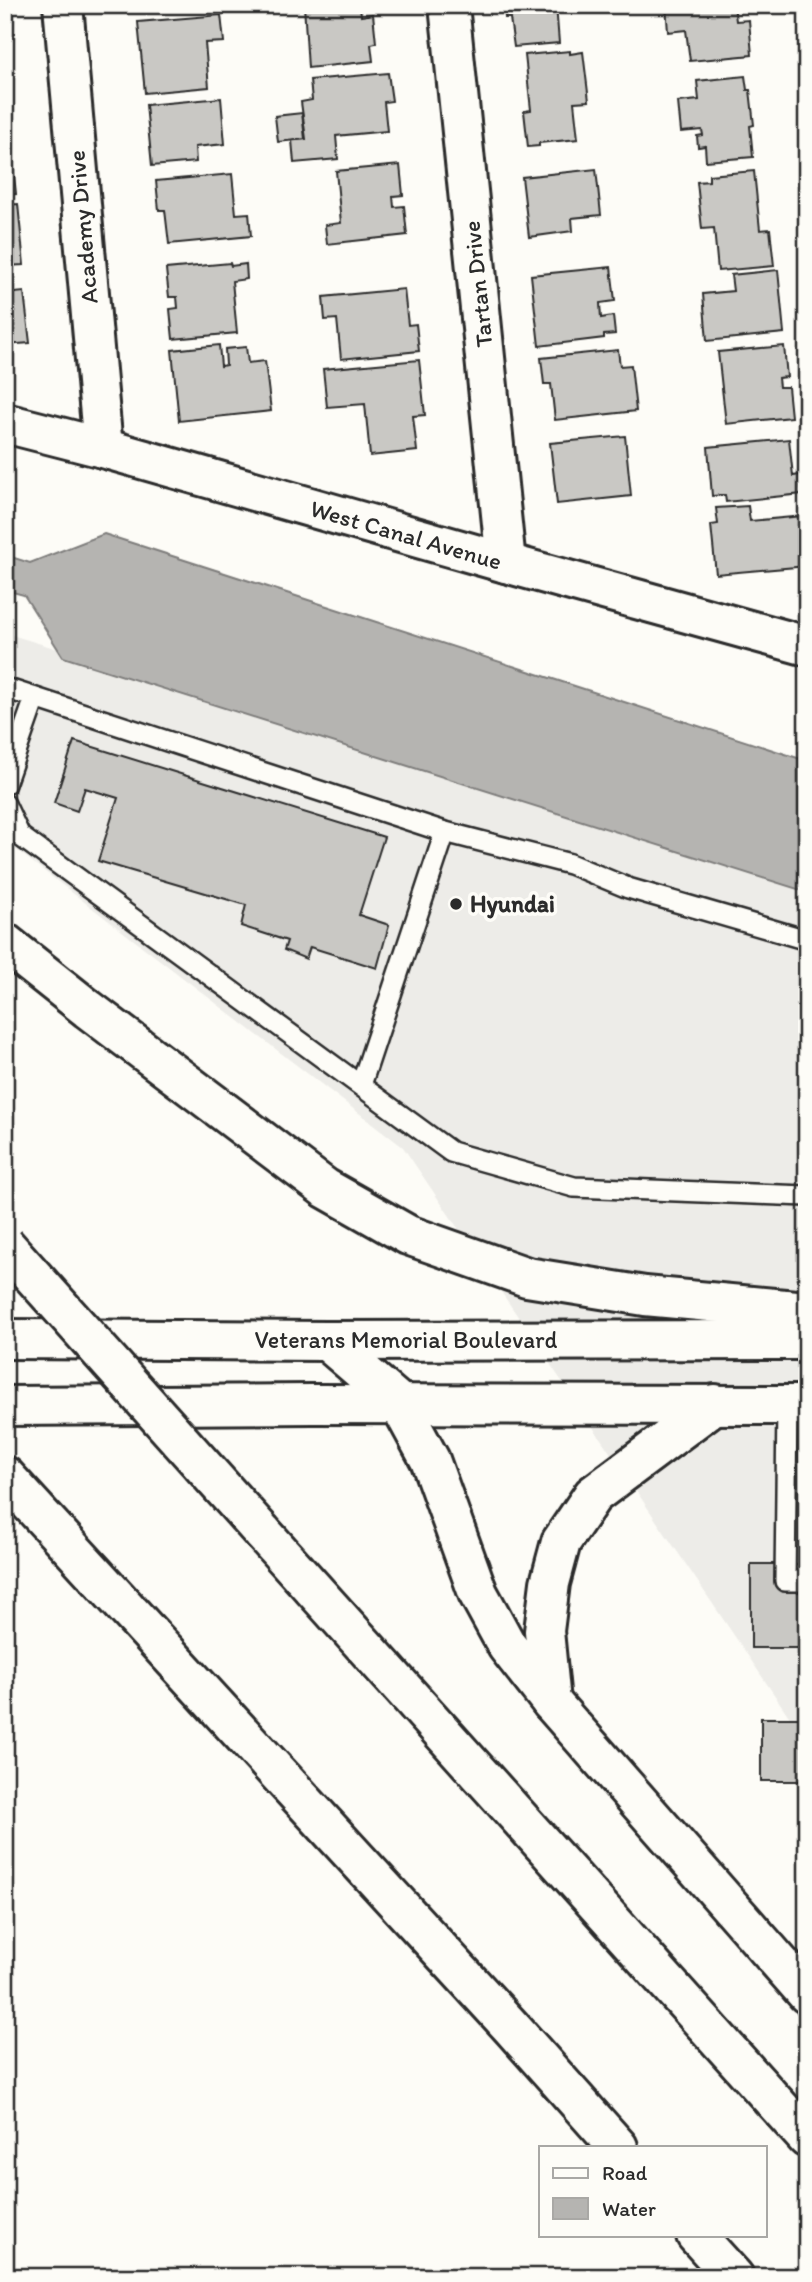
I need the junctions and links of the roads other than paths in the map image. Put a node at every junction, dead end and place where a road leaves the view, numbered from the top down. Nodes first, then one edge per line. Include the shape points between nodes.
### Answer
1 (63, 5) edge
2 (449, 5) edge
3 (5, 423) edge
4 (103, 448) junction
5 (506, 564) junction
6 (807, 646) edge
7 (5, 688) edge
8 (35, 698) junction
9 (5, 784) edge
10 (5, 804) edge
11 (445, 832) junction
12 (807, 940) edge
13 (5, 943) edge
14 (361, 1085) junction
15 (807, 1196) edge
16 (5, 1245) edge
17 (807, 1311) edge
18 (5, 1339) edge
19 (807, 1340) edge
20 (327, 1341) junction
21 (400, 1404) junction
22 (715, 1404) junction
23 (797, 1405) edge
24 (5, 1406) edge
25 (5, 1476) edge
26 (807, 1581) edge
27 (551, 1702) junction
28 (807, 1994) edge
29 (807, 2138) edge
30 (617, 2146) edge
31 (697, 2236) edge
32 (734, 2277) edge

1 - 4 main road, Academy Drive
2 - 5 main road, Tartan Drive
3 - 4 main road, West Canal Avenue
4 - 5 main road, West Canal Avenue
5 - 6 main road, West Canal Avenue
7 - 8 lane
8 - 9 lane
8 - 11 lane
10 - 14 lane via 20,836
11 - 12 lane via 570,864 628,888
11 - 14 lane
13 - 17 main road via 325,1188 408,1235 527,1276 645,1296
14 - 15 lane via 451,1152 574,1187
16 - 29 main road, bridge
18 - 20 main road, Veterans Memorial Boulevard
19 - 20 main road, Veterans Memorial Boulevard
20 - 21 main road
21 - 22 main road
21 - 24 main road
21 - 27 main road via 430,1460 478,1593 507,1646
22 - 23 main road
22 - 27 main road via 593,1494 561,1542 544,1631
23 - 26 lane via 785,1581
25 - 30 main road
27 - 28 main road
31 - 32 main road

